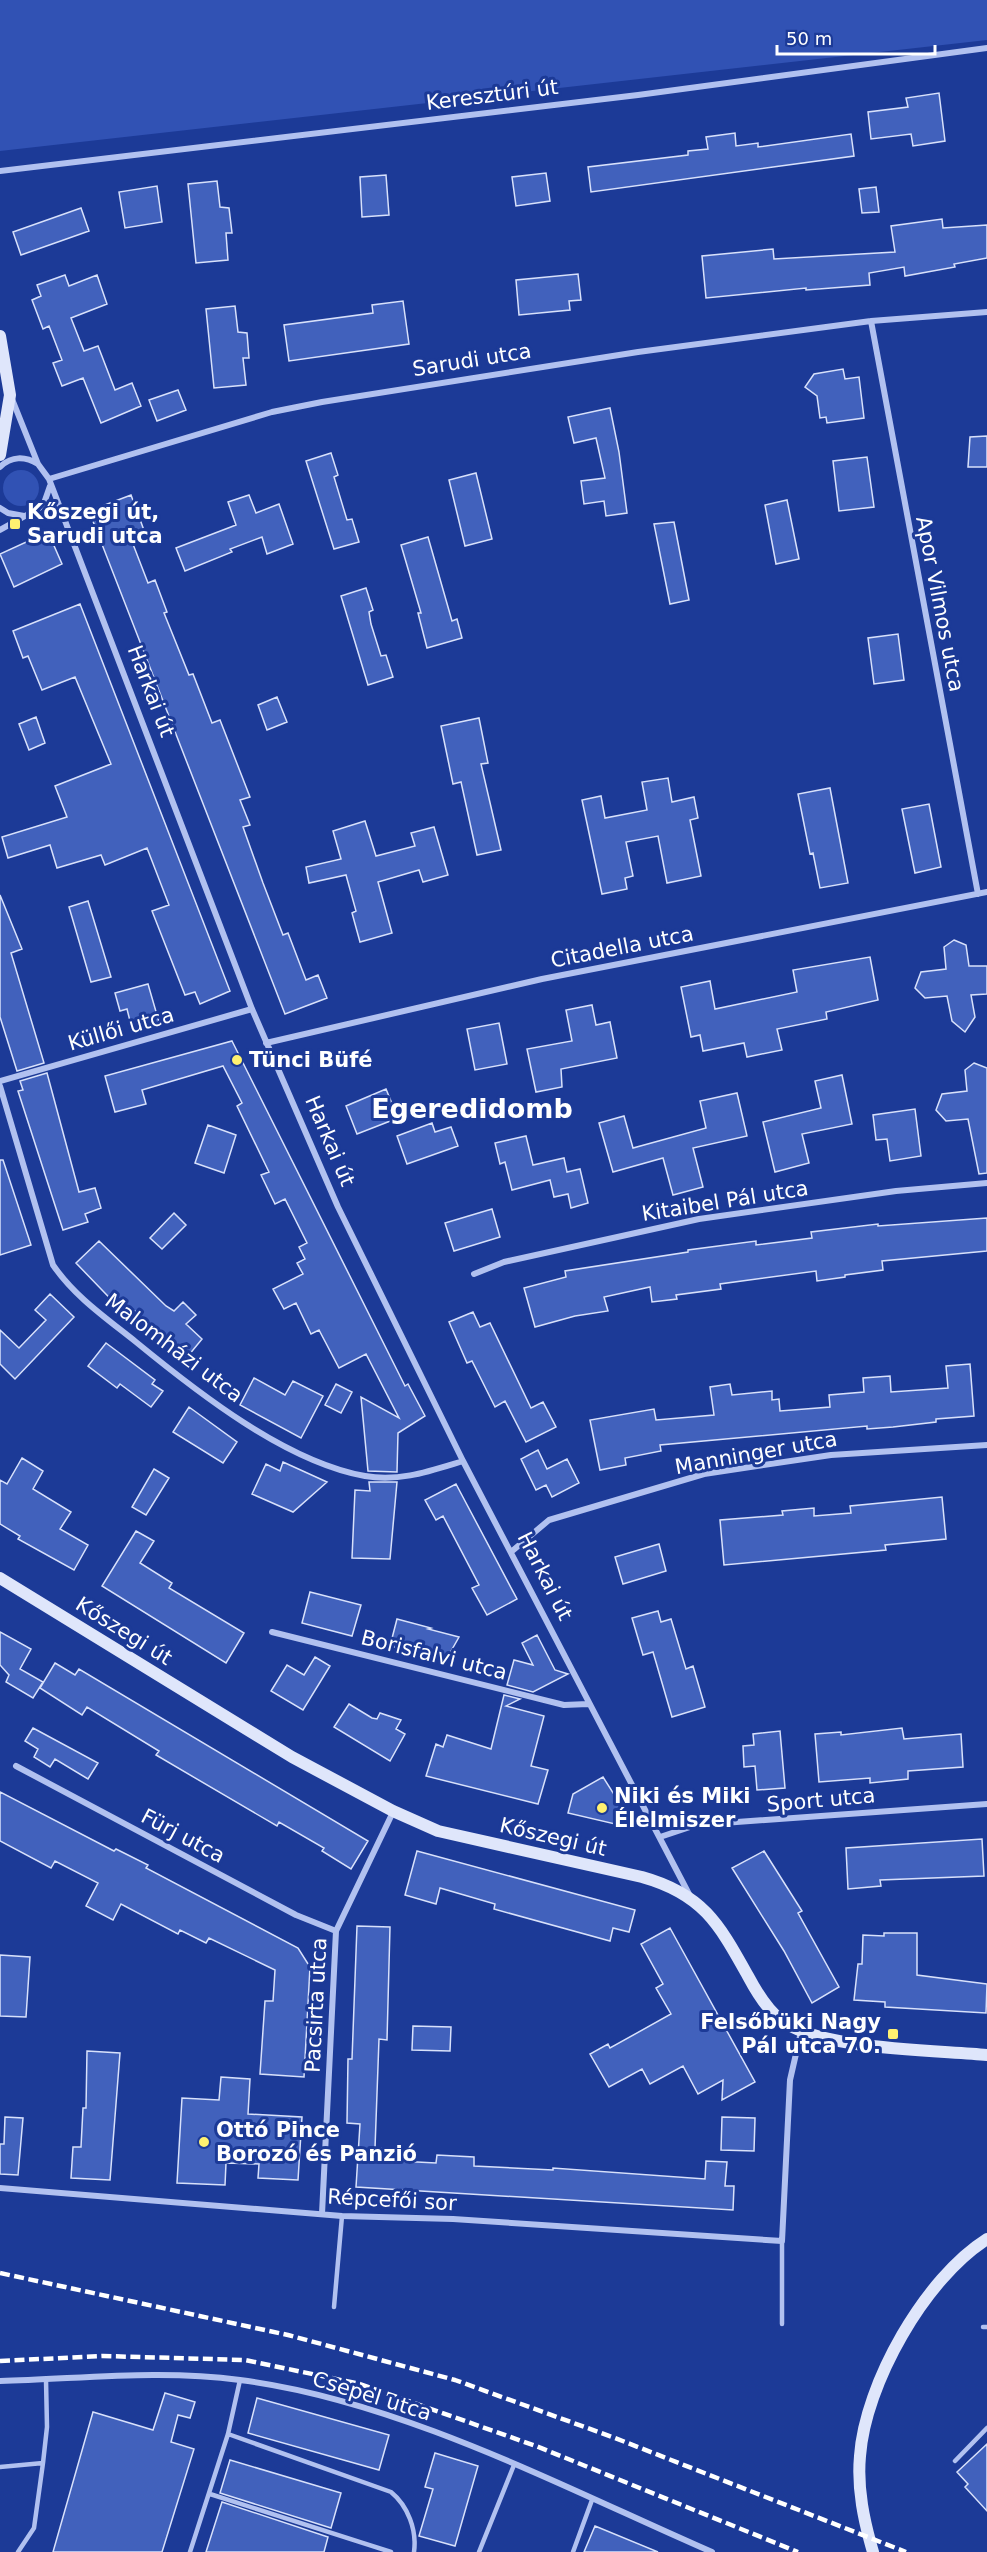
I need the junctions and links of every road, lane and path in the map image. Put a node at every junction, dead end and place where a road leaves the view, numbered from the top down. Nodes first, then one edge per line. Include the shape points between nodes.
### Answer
1 (987, 48) edge
2 (0, 171) edge
3 (987, 312) edge
4 (871, 321) junction
5 (0, 336) edge
6 (10, 395) junction
7 (0, 455) edge
8 (38, 464) junction
9 (0, 467) edge
10 (49, 479) junction
11 (0, 508) edge
12 (27, 516) junction
13 (0, 530) edge
14 (987, 892) edge
15 (978, 894) junction
16 (252, 1009) junction
17 (266, 1043) junction
18 (0, 1081) edge
19 (0, 1086) edge
20 (987, 1183) edge
21 (474, 1274) dead end
22 (987, 1445) edge
23 (463, 1461) junction
24 (511, 1552) junction
25 (0, 1578) edge
26 (272, 1632) dead end
27 (588, 1704) junction
28 (16, 1766) dead end
29 (987, 1804) edge
30 (393, 1811) junction
31 (660, 1837) junction
32 (690, 1897) junction
33 (336, 1932) junction
34 (801, 2032) junction
35 (987, 2055) edge
36 (0, 2188) edge
37 (322, 2214) junction
38 (342, 2216) junction
39 (987, 2239) edge
40 (782, 2241) junction
41 (334, 2307) dead end
42 (782, 2324) dead end
43 (240, 2379) junction
44 (46, 2380) junction
45 (0, 2381) edge
46 (987, 2428) edge
47 (228, 2434) junction
48 (955, 2461) dead end
49 (43, 2463) junction
50 (514, 2465) junction
51 (0, 2467) edge
52 (210, 2494) junction
53 (592, 2500) junction
54 (18, 2552) edge
55 (190, 2552) edge
56 (391, 2552) edge
57 (414, 2552) edge
58 (479, 2552) edge
59 (573, 2552) edge
60 (712, 2552) edge
61 (873, 2552) edge

1 - 2 street, Keresztúri út via 638,95
3 - 4 street, Sarudi utca
4 - 10 street, Sarudi utca via 547,365 322,402 261,416
4 - 15 street, Apor Vilmos utca
5 - 6 main road, Harkai út
6 - 7 main road
6 - 8 street, Harkai út
8 - 9 street via 21,458
8 - 10 street, Harkai út
10 - 12 street via 48,498
10 - 16 street, Harkai út
11 - 12 street
12 - 13 street
14 - 15 street, Citadella utca
15 - 17 street, Citadella utca via 521,984
16 - 17 street, Harkai út
16 - 18 street, Küllői utca
17 - 23 street, Harkai út via 338,1207
19 - 23 street, Malomházi utca via 53,1265 85,1302 195,1390 264,1435 320,1461 366,1476 410,1478
20 - 21 street, Kitaibel Pál utca via 896,1191 699,1220 504,1262
22 - 24 street, Manninger utca via 831,1455 704,1474 549,1521
23 - 24 street, Harkai út
24 - 27 street, Harkai út
25 - 30 main road, Kőszegi út via 292,1757
26 - 27 street, Borisfalvi utca via 564,1705
27 - 31 street, Harkai út
28 - 33 street, Fürj utca via 296,1915
29 - 31 street, Sport utca via 696,1825
30 - 32 main road, Kőszegi út via 438,1831 665,1883
30 - 33 street, Pacsirta utca
31 - 32 street, Harkai út
32 - 34 main road, Kőszegi út via 712,1918 757,1992 779,2019
33 - 37 street, Pacsirta utca
34 - 35 main road via 846,2042
34 - 40 street via 790,2080
36 - 37 street, Répcefői sor
37 - 38 street, Répcefői sor
38 - 40 street, Répcefői sor via 453,2219
38 - 41 lane
39 - 61 main road via 949,2273 922,2306 877,2388 860,2456 860,2487
40 - 42 lane
43 - 44 street, Csepel utca via 140,2373
43 - 47 lane
43 - 50 street, Csepel utca via 391,2417
44 - 45 street, Csepel utca
44 - 49 lane
46 - 48 lane
47 - 52 lane
47 - 57 lane via 391,2492 408,2513
49 - 51 lane
49 - 54 lane via 34,2528
50 - 53 street, Csepel utca
50 - 58 lane
52 - 55 lane
52 - 56 lane
53 - 59 lane
53 - 60 street, Csepel utca

